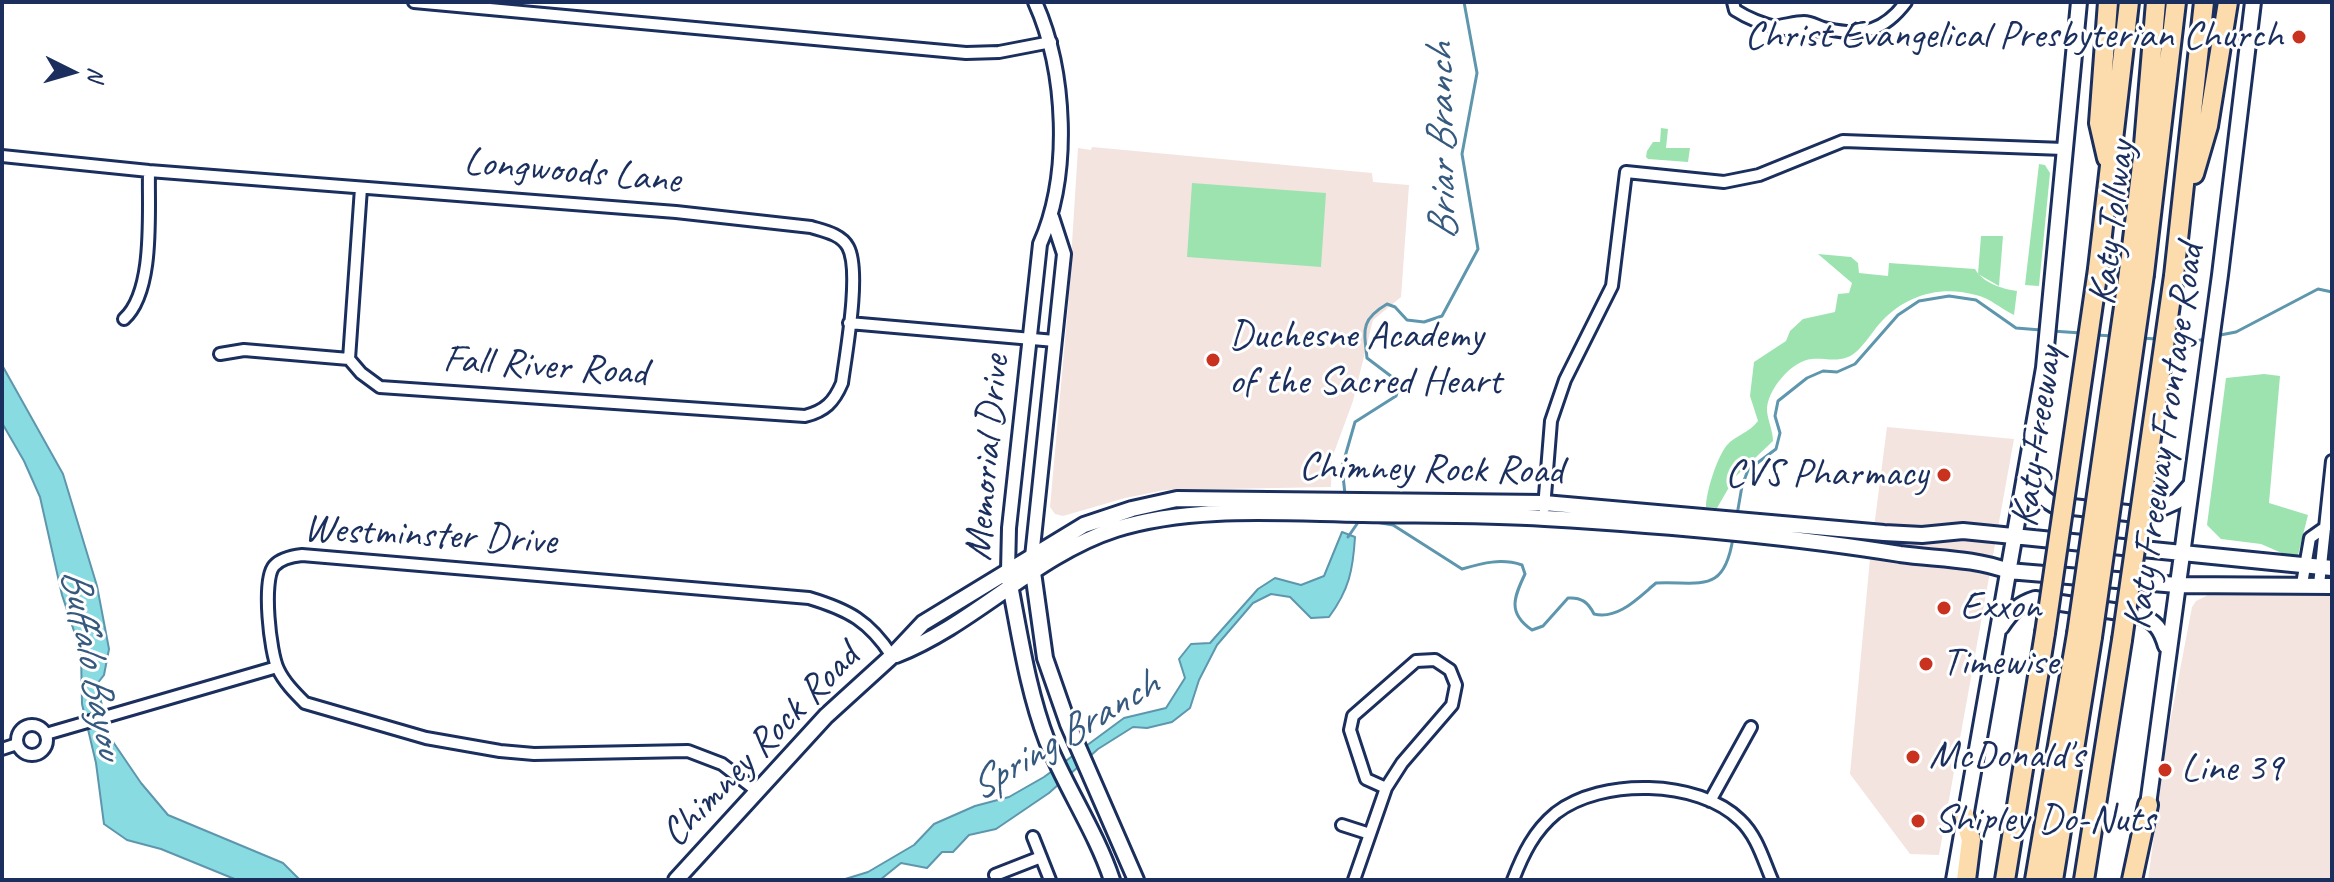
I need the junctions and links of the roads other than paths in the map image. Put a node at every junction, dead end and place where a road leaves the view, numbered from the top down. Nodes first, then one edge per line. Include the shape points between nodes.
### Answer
1 (414, 2) edge
2 (1035, 2) edge
3 (1733, 2) edge
4 (1906, 2) edge
5 (2079, 2) edge
6 (2108, 2) edge
7 (2129, 2) edge
8 (2156, 2) edge
9 (2176, 2) edge
10 (2204, 2) edge
11 (2228, 2) edge
12 (2253, 2) edge
13 (1051, 42) junction
14 (2064, 149) junction
15 (2, 156) edge
16 (149, 171) junction
17 (2110, 173) junction
18 (361, 188) junction
19 (1052, 217) junction
20 (2180, 223) junction
21 (2136, 273) junction
22 (124, 319) dead end
23 (849, 323) junction
24 (1030, 340) junction
25 (1055, 341) junction
26 (220, 354) dead end
27 (349, 359) junction
28 (2028, 459) junction
29 (2332, 461) edge
30 (2190, 486) junction
31 (1227, 498) junction
32 (1314, 506) junction
33 (1544, 510) junction
34 (1227, 514) junction
35 (2327, 526) junction
36 (1773, 529) junction
37 (1860, 529) junction
38 (2013, 538) junction
39 (1859, 547) junction
40 (2181, 552) junction
41 (1032, 557) junction
42 (2319, 567) edge
43 (1008, 571) junction
44 (2008, 571) junction
45 (1032, 573) junction
46 (2302, 584) junction
47 (2177, 585) junction
48 (2326, 586) edge
49 (1011, 588) junction
50 (1997, 635) junction
51 (2085, 636) junction
52 (2168, 651) junction
53 (892, 656) junction
54 (277, 667) junction
55 (1751, 727) dead end
56 (46, 734) junction
57 (17, 744) junction
58 (2, 749) edge
59 (1386, 788) junction
60 (757, 791) junction
61 (1710, 801) junction
62 (2148, 805) joint
63 (1964, 815) junction
64 (1342, 825) dead end
65 (1370, 834) junction
66 (1033, 837) dead end
67 (1041, 857) junction
68 (995, 875) dead end
69 (676, 880) edge
70 (1050, 880) edge
71 (1112, 880) edge
72 (1136, 880) edge
73 (1354, 880) edge
74 (1513, 880) edge
75 (1772, 880) edge
76 (1954, 880) edge
77 (1966, 880) edge
78 (2005, 880) edge
79 (2035, 880) edge
80 (2053, 880) edge
81 (2084, 880) edge
82 (2135, 880) edge

1 - 13 street via 966,53
2 - 13 street, Memorial Drive
3 - 4 street via 1735,10 1752,21 1804,33 1880,28
5 - 14 main road
6 - 17 highway via 2099,123
7 - 17 highway, Katy Freeway
8 - 21 highway, Katy Tollway
9 - 21 highway, Katy Tollway
10 - 20 highway
11 - 20 highway via 2208,126
12 - 30 main road, Katy Freeway Frontage Road
13 - 19 street, Memorial Drive via 1060,92
14 - 28 main road via 2044,368
14 - 33 street via 1843,141 1759,175 1724,182 1626,172 1612,286 1565,380 1551,421
15 - 16 street, Longwoods Lane
16 - 18 street, Longwoods Lane
16 - 22 street via 145,280 136,309
17 - 78 highway, Katy Freeway, bridge
18 - 23 street, Longwoods Lane via 676,212 831,232 848,246 853,271
18 - 27 street
19 - 24 street, Memorial Drive via 1040,244
19 - 25 street, Memorial Drive via 1064,254
20 - 81 highway, bridge
21 - 51 highway, Katy Tollway, bridge
23 - 24 street
23 - 27 street, Fall River Road via 837,397 818,413 805,416 380,387
24 - 25 street
24 - 43 street, Memorial Drive
25 - 41 street, Memorial Drive
26 - 27 street via 244,350
28 - 30 main road via 2032,482 2054,505 2146,515 2177,501
28 - 38 main road
29 - 35 street
30 - 40 main road, Katy Freeway Frontage Road
31 - 32 main road, Chimney Rock Road
31 - 34 main road
31 - 41 main road, Chimney Rock Road via 1177,499 1132,509 1084,525
32 - 33 main road, Chimney Rock Road
32 - 34 main road, Chimney Rock Road
33 - 36 main road, Chimney Rock Road
34 - 45 main road, Chimney Rock Road via 1114,529
35 - 42 street
35 - 42 street via 2310,538
36 - 37 main road, Chimney Rock Road
36 - 39 main road, Chimney Rock Road
37 - 38 main road, Chimney Rock Road via 1922,535 1963,531
37 - 39 main road
38 - 40 main road, Chimney Rock Road
38 - 44 main road
39 - 44 main road, Chimney Rock Road via 1985,563
40 - 42 main road, Chimney Rock Road
40 - 47 main road, Katy Freeway Frontage Road
41 - 43 main road, Chimney Rock Road
41 - 45 main road, Memorial Drive
42 - 46 street
42 - 48 street
43 - 49 main road, Memorial Drive
43 - 53 main road, Chimney Rock Road via 923,623
44 - 47 main road, Chimney Rock Road
44 - 50 main road
45 - 49 main road, Chimney Rock Road
45 - 72 main road, Memorial Drive via 1045,658
46 - 47 main road, Chimney Rock Road
46 - 48 main road, Chimney Rock Road
47 - 52 main road, Katy Freeway Frontage Road
49 - 53 main road, Chimney Rock Road via 923,644
49 - 71 main road, Memorial Drive via 1033,700
50 - 52 main road via 2009,614 2035,599 2139,615 2154,621
50 - 63 main road
51 - 79 highway, Katy Tollway
51 - 80 highway, Katy Tollway
52 - 62 main road, Katy Freeway Frontage Road
53 - 54 street, Westminster Drive via 876,632 856,616 809,598 302,555 275,564 269,576 266,592
53 - 60 main road, Chimney Rock Road via 826,716
54 - 56 street
54 - 60 street, Westminster Drive via 305,703 426,738 534,754 688,751 722,764
55 - 61 street
56 - 57 street via 35,725 25,726
56 - 57 street via 37,754 27,754
57 - 58 street
59 - 59 street via 1366,779 1350,730 1353,716 1416,661 1435,660 1450,670 1456,685 1452,705
59 - 65 street
60 - 69 main road, Chimney Rock Road
61 - 74 street via 1664,790 1630,789 1577,799 1532,837
61 - 75 street via 1742,822
62 - 82 highway
63 - 76 main road
63 - 77 highway via 1971,840
64 - 65 street
65 - 73 street
66 - 67 street
67 - 68 street
67 - 70 street

